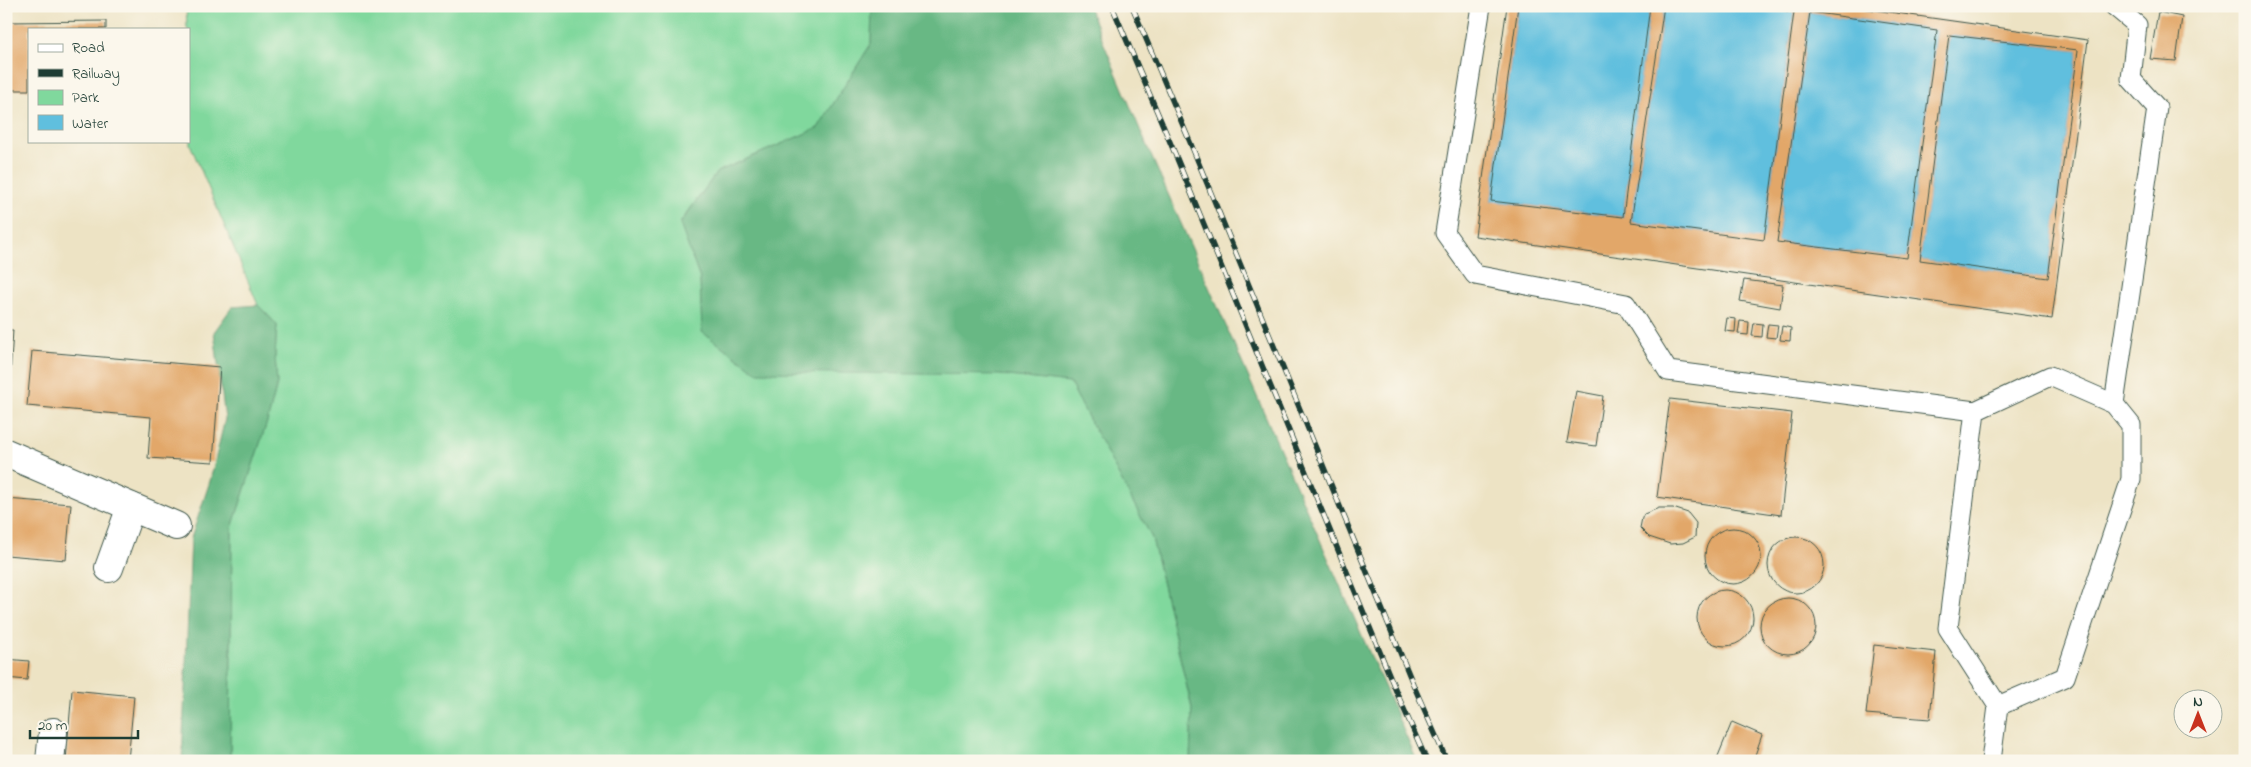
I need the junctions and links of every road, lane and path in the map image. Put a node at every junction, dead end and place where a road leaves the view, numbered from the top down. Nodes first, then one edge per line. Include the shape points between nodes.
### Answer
1 (1481, 6) edge
2 (2114, 6) edge
3 (2114, 404) junction
4 (1975, 411) junction
5 (6, 453) edge
6 (131, 507) junction
7 (176, 526) dead end
8 (109, 568) dead end
9 (1998, 706) junction
10 (53, 732) dead end
11 (50, 761) edge
12 (1991, 761) edge

1 - 4 lane via 1445,233 1475,275 1626,304 1668,371
2 - 3 lane via 2137,25 2131,79 2158,108
3 - 4 lane via 2050,376
3 - 9 lane via 2131,425 2131,479 2065,677
4 - 9 lane via 1948,628
5 - 6 street
6 - 7 street
6 - 8 street
9 - 12 lane
10 - 11 street

